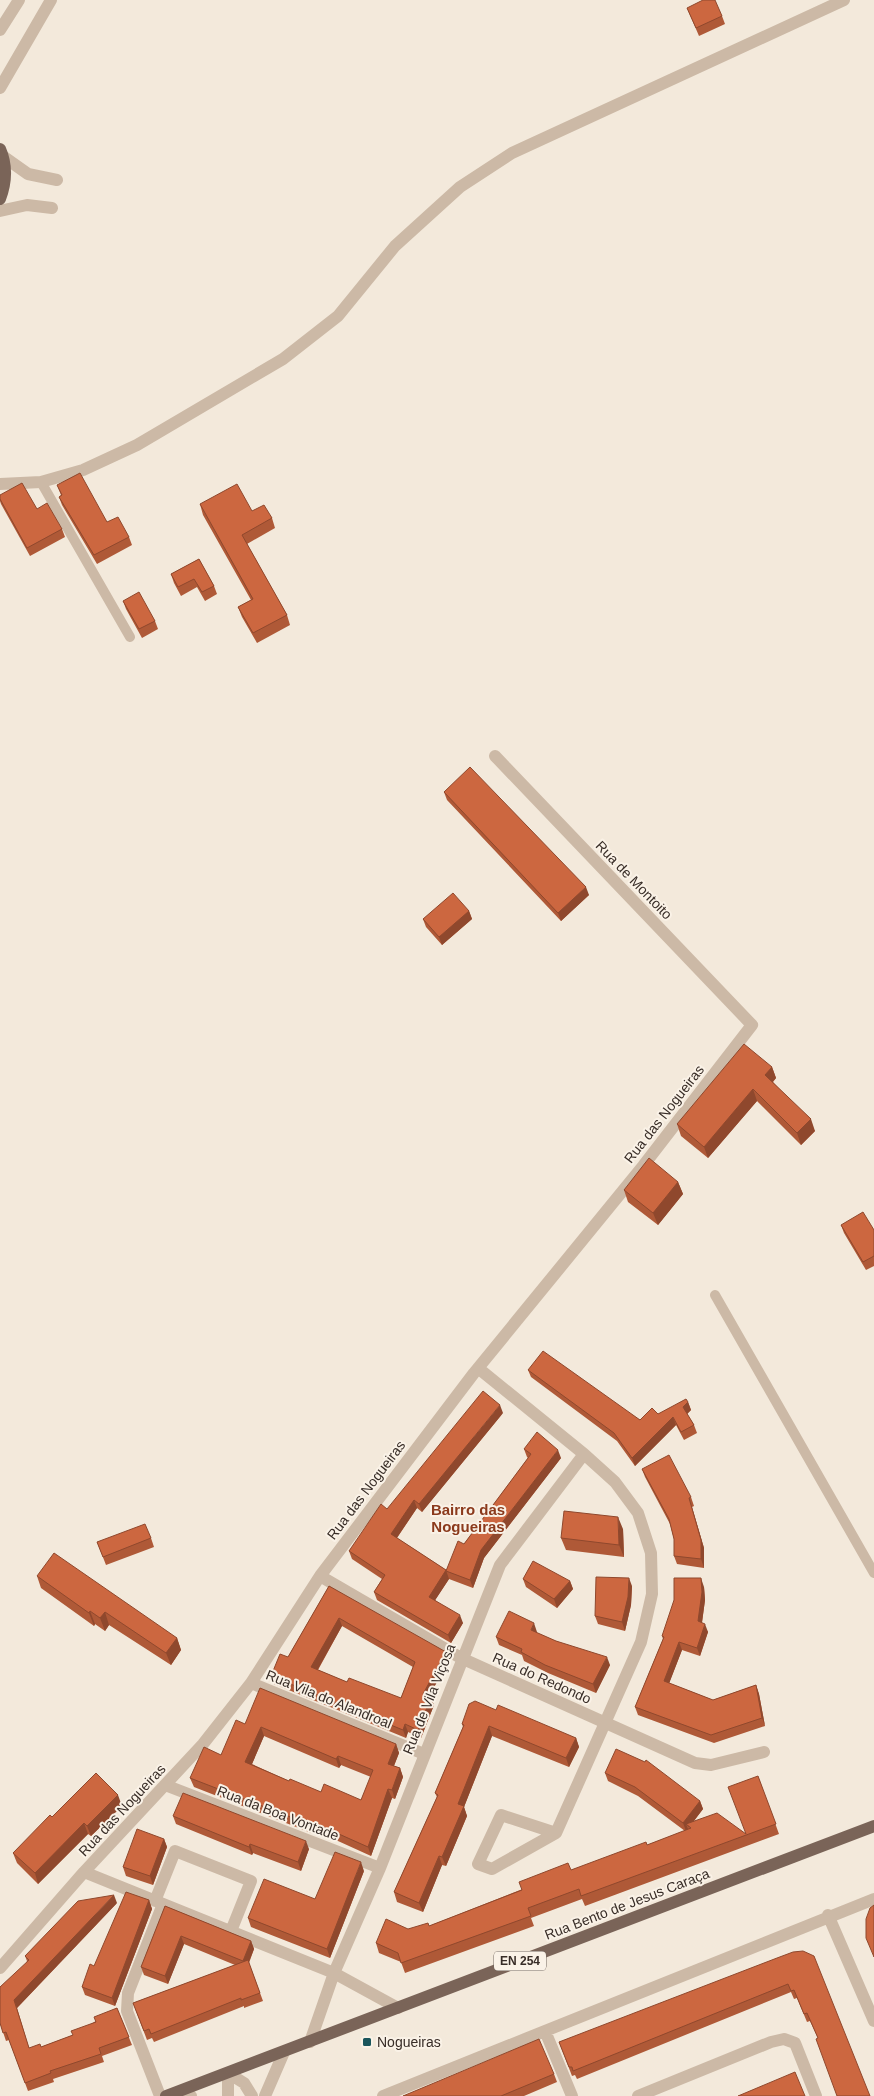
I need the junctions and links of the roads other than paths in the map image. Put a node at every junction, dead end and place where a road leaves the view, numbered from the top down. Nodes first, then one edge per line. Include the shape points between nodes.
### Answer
1 (19, 0) edge
2 (51, 0) edge
3 (844, 0) edge
4 (0, 30) edge
5 (0, 88) edge
6 (2, 153) edge
7 (57, 180) dead end
8 (0, 199) edge
9 (52, 208) dead end
10 (0, 211) edge
11 (41, 482) junction
12 (0, 484) edge
13 (130, 637) dead end
14 (495, 756) dead end
15 (752, 1025) joint
16 (715, 1295) dead end
17 (478, 1368) junction
18 (584, 1454) junction
19 (874, 1573) edge
20 (320, 1576) junction
21 (461, 1658) junction
22 (251, 1683) junction
23 (605, 1722) junction
24 (764, 1752) dead end
25 (424, 1754) junction
26 (165, 1785) junction
27 (874, 1826) edge
28 (556, 1833) junction
29 (380, 1868) junction
30 (84, 1872) junction
31 (874, 1899) edge
32 (159, 1902) junction
33 (828, 1915) junction
34 (231, 1931) junction
35 (0, 1968) edge
36 (334, 1973) junction
37 (398, 2008) junction
38 (874, 2021) edge
39 (545, 2031) junction
40 (310, 2042) junction
41 (284, 2052) junction
42 (228, 2073) junction
43 (178, 2092) junction
44 (160, 2096) edge
45 (166, 2096) edge
46 (191, 2096) edge
47 (228, 2096) edge
48 (252, 2096) edge
49 (265, 2096) edge
50 (383, 2096) edge
51 (572, 2096) edge
52 (638, 2096) edge
53 (816, 2096) edge

1 - 4 street
2 - 5 street
3 - 11 street via 512,153 460,187 395,246 338,316 283,359 137,445 82,470
6 - 7 street via 28,174
6 - 8 main road via 5,185
9 - 10 street via 27,205
11 - 12 street
11 - 13 lane
14 - 15 street, Rua de Montoito
15 - 17 street, Rua das Nogueiras via 643,1166
16 - 19 lane
17 - 18 street
17 - 20 street, Rua das Nogueiras
18 - 21 street, Rua de Vila Viçosa via 500,1566
18 - 23 street via 615,1482 638,1513 652,1553 652,1594 641,1642
20 - 21 street, Rua do Redondo
20 - 22 street, Rua das Nogueiras
21 - 23 street, Rua do Redondo
21 - 25 street, Rua de Vila Viçosa
22 - 25 street, Rua Vila do Alandroal
22 - 26 street, Rua das Nogueiras via 203,1744
23 - 24 street, Rua do Redondo via 695,1763 711,1765
23 - 28 street
25 - 29 street, Rua de Vila Viçosa
26 - 29 street, Rua da Boa Vontade
26 - 30 street, Rua das Nogueiras
27 - 37 main road, Rua Bento de Jesus Caraça / EN 254
28 - 28 street via 501,1815 478,1864 492,1869
29 - 36 street, Rua de Vila Viçosa
30 - 32 street
30 - 35 street, Rua das Nogueiras
31 - 33 street
32 - 34 street
32 - 34 street via 175,1851 251,1881
32 - 44 street via 128,1993 127,2011
33 - 38 street
33 - 39 street
34 - 36 street
36 - 37 street
36 - 40 street, Rua de Vila Viçosa
37 - 40 main road, Rua Bento de Jesus Caraça / EN 254
39 - 50 street
39 - 51 street
40 - 41 main road, Rua Bento de Jesus Caraça / EN 254
41 - 42 main road, Rua Bento de Jesus Caraça / EN 254
41 - 49 street
42 - 43 main road, Rua Bento de Jesus Caraça / EN 254
42 - 47 street
42 - 48 street via 244,2083
43 - 45 main road, Rua Bento de Jesus Caraça / EN 254
43 - 46 street
52 - 53 street via 784,2039 795,2043

